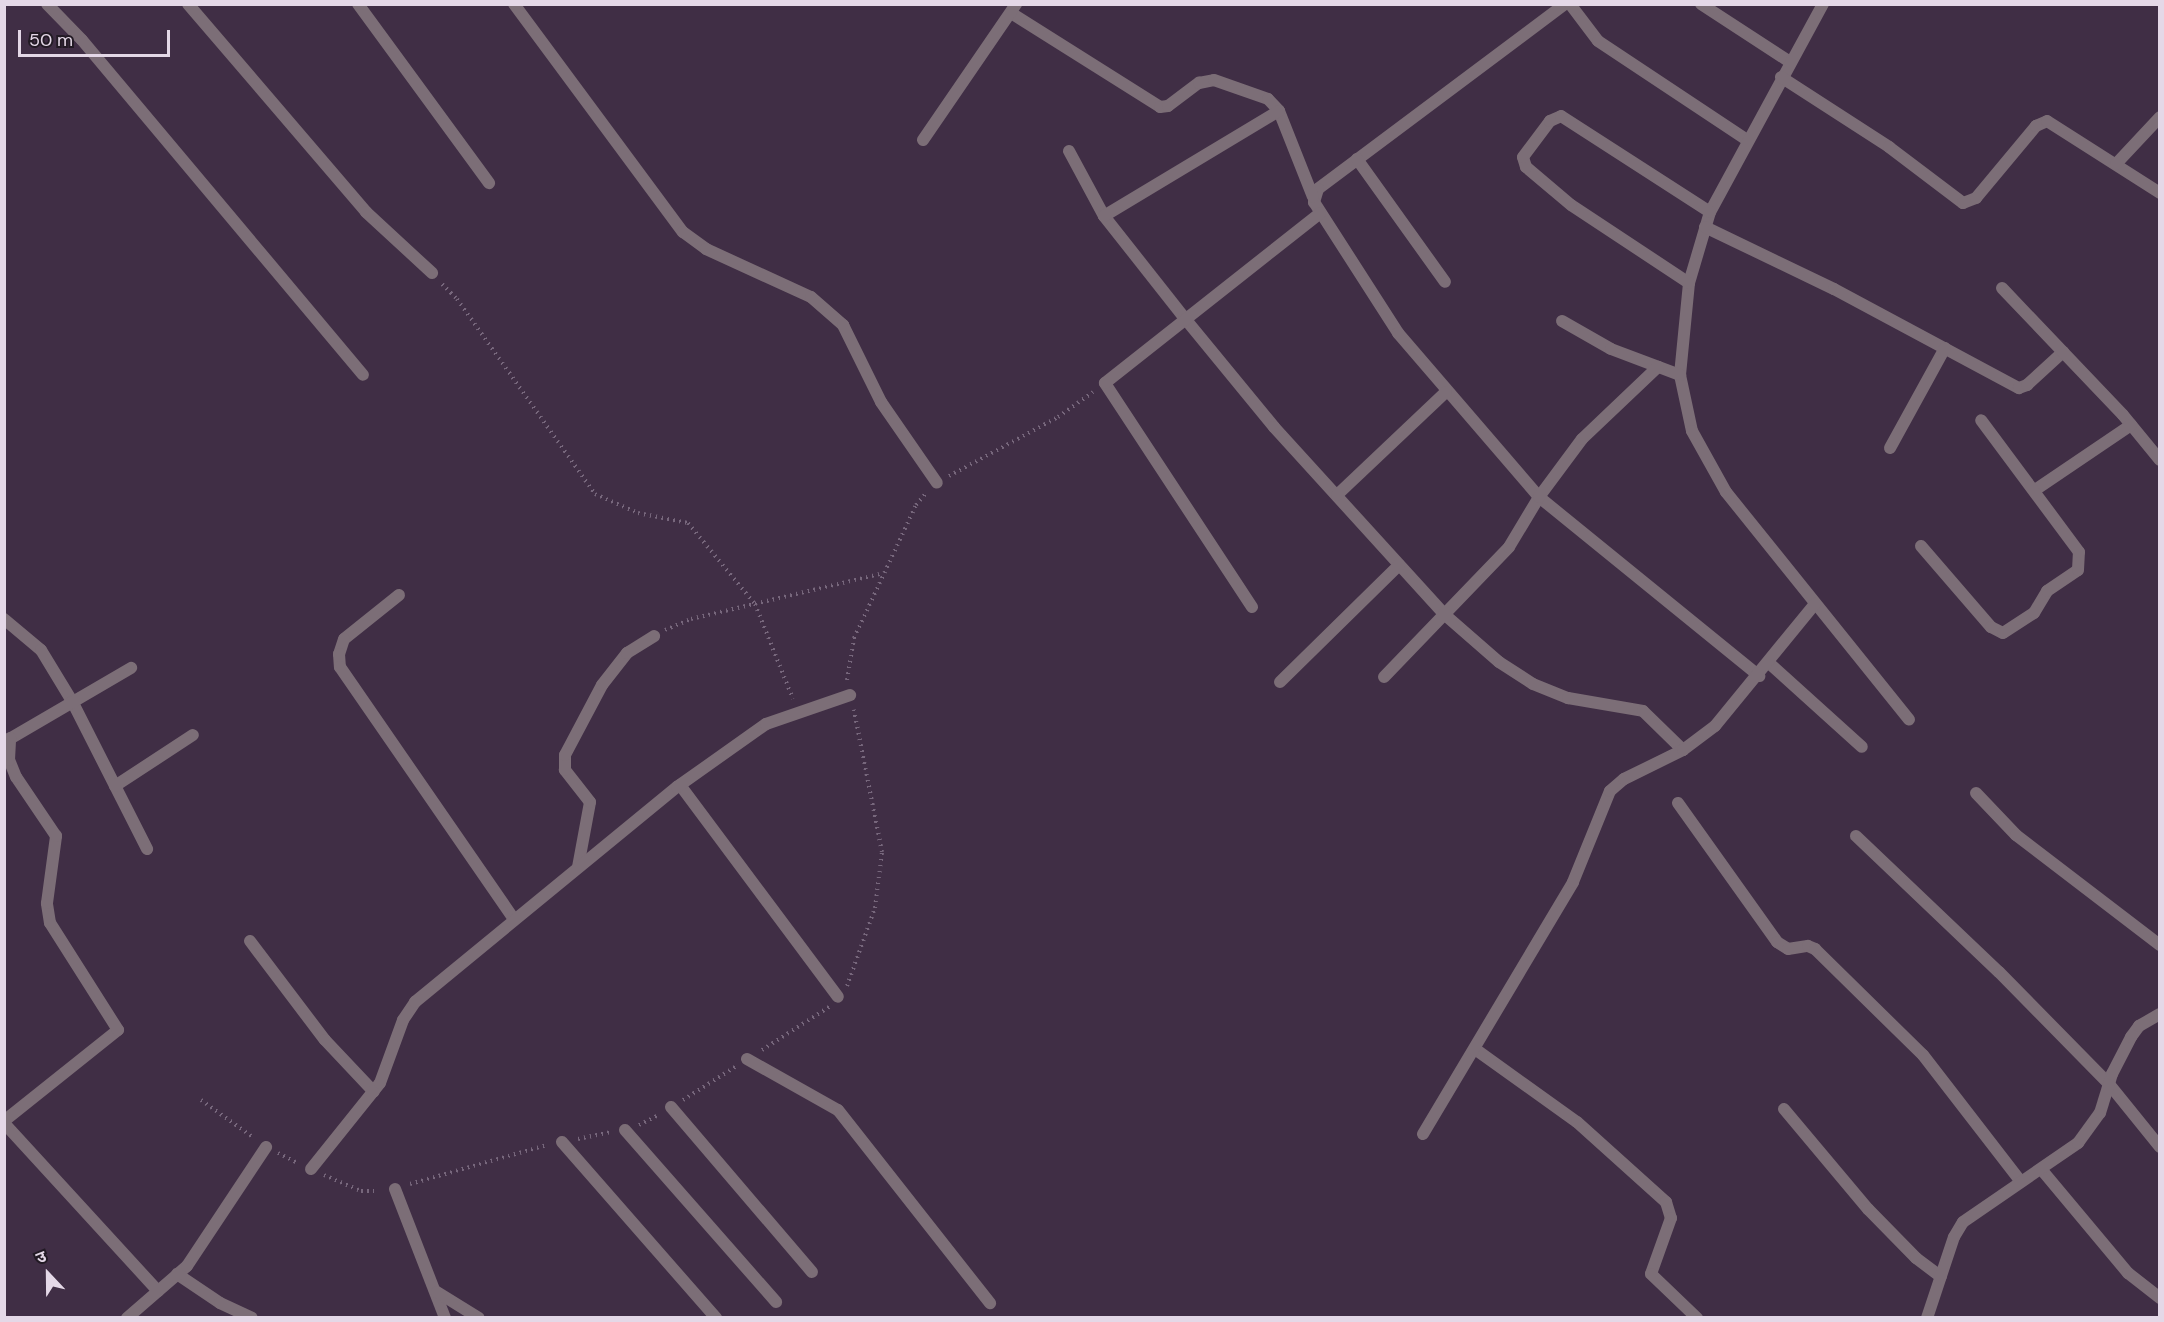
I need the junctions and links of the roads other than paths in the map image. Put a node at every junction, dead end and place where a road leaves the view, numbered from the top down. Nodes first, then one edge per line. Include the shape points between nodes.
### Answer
1 (47, 4) edge
2 (188, 4) edge
3 (358, 4) edge
4 (514, 4) edge
5 (1564, 4) edge
6 (1570, 4) edge
7 (1701, 4) edge
8 (1823, 4) edge
9 (1014, 9) edge
10 (1790, 62) junction
11 (1781, 77) junction
12 (1279, 111) junction
13 (2160, 117) edge
14 (923, 140) dead end
15 (1747, 140) junction
16 (1069, 151) dead end
17 (1357, 159) junction
18 (2116, 164) junction
19 (489, 183) dead end
20 (2160, 193) edge
21 (1313, 197) junction
22 (1710, 212) junction
23 (1320, 213) junction
24 (1104, 216) junction
25 (1705, 227) junction
26 (432, 273) road end
27 (1445, 282) dead end
28 (1689, 283) junction
29 (2002, 288) dead end
30 (1187, 321) junction
31 (1562, 321) dead end
32 (1945, 348) junction
33 (2063, 352) junction
34 (1658, 367) junction
35 (363, 375) dead end
36 (1680, 375) junction
37 (1446, 392) junction
38 (1981, 420) dead end
39 (2131, 425) junction
40 (1890, 448) dead end
41 (2160, 460) edge
42 (937, 483) road end
43 (2035, 490) junction
44 (1337, 495) junction
45 (1539, 497) junction
46 (1921, 546) dead end
47 (1399, 565) junction
48 (399, 595) dead end
49 (1815, 604) junction
50 (1252, 607) dead end
51 (1444, 614) junction
52 (4, 619) edge
53 (654, 636) road end
54 (1769, 663) junction
55 (131, 668) dead end
56 (1759, 676) junction
57 (1384, 677) dead end
58 (1280, 682) dead end
59 (850, 695) road end
60 (72, 701) junction
61 (1909, 720) dead end
62 (193, 735) dead end
63 (7, 740) edge
64 (1862, 747) dead end
65 (1683, 750) junction
66 (680, 785) junction
67 (115, 786) junction
68 (1976, 793) dead end
69 (1678, 803) dead end
70 (1856, 836) dead end
71 (147, 849) dead end
72 (578, 867) junction
73 (514, 919) junction
74 (250, 941) dead end
75 (2160, 945) edge
76 (838, 997) road end
77 (2160, 1014) edge
78 (1474, 1049) junction
79 (747, 1059) road end
80 (2109, 1084) junction
81 (374, 1092) junction
82 (671, 1107) road end
83 (1784, 1109) dead end
84 (4, 1122) edge
85 (625, 1130) road end
86 (1423, 1134) dead end
87 (562, 1142) road end
88 (266, 1147) road end
89 (2160, 1147) edge
90 (311, 1169) road end
91 (2041, 1169) junction
92 (2021, 1182) junction
93 (395, 1188) road end
94 (812, 1272) dead end
95 (177, 1274) junction
96 (1941, 1277) junction
97 (158, 1291) junction
98 (437, 1292) junction
99 (2160, 1298) edge
100 (776, 1302) dead end
101 (990, 1303) dead end
102 (1931, 1316) edge
103 (127, 1317) edge
104 (252, 1317) edge
105 (445, 1317) edge
106 (479, 1317) edge
107 (716, 1317) edge
108 (1697, 1317) edge

1 - 35 street via 82,40
2 - 26 street via 366,212
3 - 19 street
4 - 42 street via 683,232 706,249 811,297 843,325 881,402
5 - 17 street
6 - 15 street via 1591,35
7 - 10 street
8 - 10 street
9 - 12 street via 1160,107 1168,106 1199,83 1214,80 1268,99
9 - 14 street
10 - 11 street
11 - 15 street
11 - 18 street via 1889,147 1963,203 1976,198 2042,121 2058,124
12 - 21 street
12 - 24 street
13 - 18 street
15 - 22 street
16 - 24 street
17 - 21 street
17 - 27 street
18 - 20 street
21 - 23 street
22 - 25 street
22 - 28 street via 1561,116 1550,121 1523,157 1526,167 1571,205
23 - 30 street
23 - 37 street via 1375,300
24 - 30 street
25 - 28 street
25 - 32 street
28 - 36 street
29 - 33 street
30 - 44 street via 1274,428
30 - 50 street via 1105,383
31 - 34 street via 1611,349
32 - 33 street via 2019,388
32 - 40 street
33 - 39 street
34 - 36 street
34 - 45 street via 1582,439
36 - 49 street via 1685,408 1702,452 1726,492
37 - 44 street
37 - 45 street
38 - 43 street
39 - 41 street
39 - 43 street
43 - 46 street via 2081,559 2078,570 2047,591 2039,608 2009,632 1991,627
44 - 47 street
45 - 51 street via 1509,547
45 - 56 street
47 - 51 street
47 - 58 street
48 - 73 street via 344,639 340,667
49 - 54 street
49 - 61 street
51 - 57 street
51 - 65 street via 1500,662 1533,684 1569,698 1643,711
52 - 60 street via 41,650
53 - 72 street via 627,653 602,685 565,755 565,770 590,802
54 - 56 street
54 - 64 street
55 - 60 street
56 - 65 street via 1715,726
59 - 66 street via 797,710 766,724
60 - 63 street
60 - 67 street
62 - 67 street
63 - 84 street via 16,777 56,836 47,903 50,923 118,1030
65 - 78 street via 1624,779 1610,791 1573,882
66 - 72 street
66 - 76 street
67 - 71 street
68 - 75 street via 2016,835
69 - 92 street via 1777,942 1788,949 1815,949 1923,1055
70 - 80 street via 2000,972
72 - 73 street
73 - 81 street via 410,1009
74 - 81 street via 325,1040
77 - 80 street via 2139,1026
78 - 86 street
78 - 108 street via 1577,1122 1666,1202 1671,1218 1651,1274
79 - 101 street via 838,1110
80 - 89 street
80 - 91 street via 2091,1129
81 - 90 street
82 - 94 street
83 - 96 street via 1868,1209 1916,1258
84 - 97 street
85 - 100 street
87 - 107 street
88 - 95 street via 201,1248
91 - 92 street
91 - 99 street via 2128,1273
92 - 96 street via 1963,1222
93 - 98 street
95 - 97 street
95 - 104 street via 220,1303
96 - 102 street
97 - 103 street
98 - 105 street
98 - 106 street

